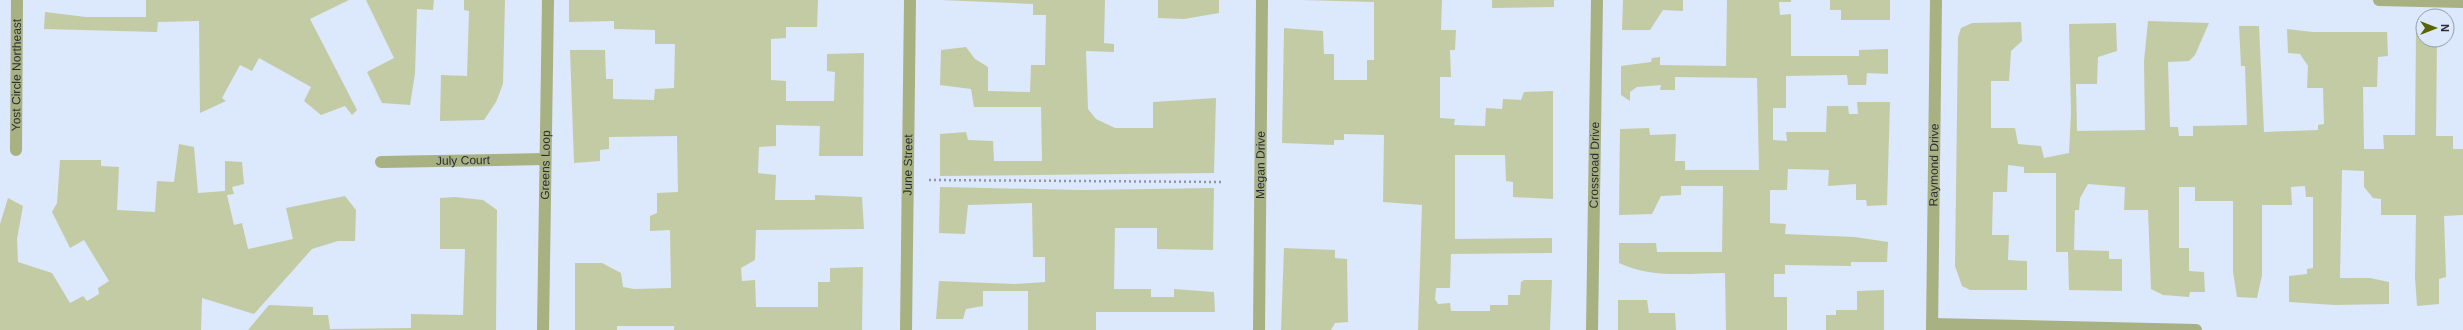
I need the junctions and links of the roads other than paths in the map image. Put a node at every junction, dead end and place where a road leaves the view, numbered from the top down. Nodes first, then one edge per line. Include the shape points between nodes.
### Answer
1 (17, 0) edge
2 (548, 0) edge
3 (910, 0) edge
4 (1262, 0) edge
5 (1597, 0) edge
6 (1936, 0) edge
7 (2379, 0) edge
8 (2463, 2) edge
9 (16, 150) dead end
10 (545, 159) junction
11 (381, 162) dead end
12 (1932, 327) edge
13 (543, 330) edge
14 (906, 330) edge
15 (1259, 330) edge
16 (1592, 330) edge
17 (2196, 330) edge

1 - 9 street, Yost Circle Northeast
2 - 10 street, Greens Loop
3 - 14 street, June Street
4 - 15 street, Megan Drive
5 - 16 street, Crossroad Drive
6 - 12 street, Raymond Drive
7 - 8 street
10 - 11 street, July Court
10 - 13 street, Greens Loop
12 - 17 street

